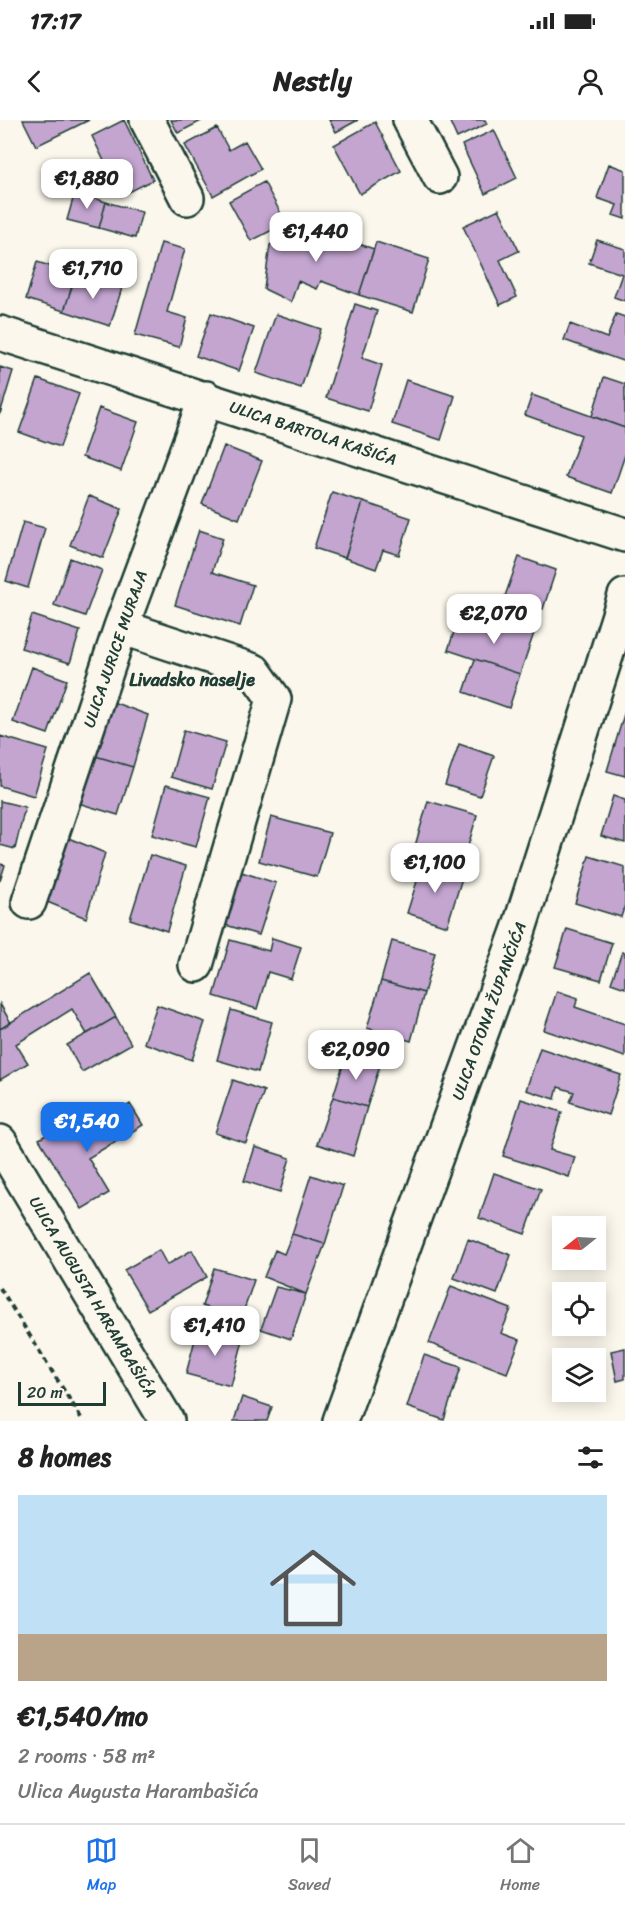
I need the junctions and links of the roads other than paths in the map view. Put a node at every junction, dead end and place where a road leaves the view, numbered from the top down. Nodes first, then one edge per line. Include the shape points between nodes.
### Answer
1 (147, 120) edge
2 (410, 120) edge
3 (440, 177) dead end
4 (187, 198) dead end
5 (0, 333) edge
6 (206, 398) junction
7 (625, 536) edge
8 (625, 596) edge
9 (121, 627) junction
10 (29, 902) dead end
11 (196, 965) dead end
12 (0, 1142) edge
13 (167, 1421) edge
14 (340, 1421) edge

1 - 4 street
2 - 3 street
5 - 6 street, ULICA BARTOLA KAŠIĆA
6 - 7 street, ULICA BARTOLA KAŠIĆA
6 - 9 street, ULICA JURICE MURAJA
8 - 14 street, ULICA OTONA ŽUPANČIĆA via 519,929
9 - 10 street, ULICA JURICE MURAJA
9 - 11 street via 254,671 274,699
12 - 13 street, ULICA AUGUSTA HARAMBAŠIĆA

